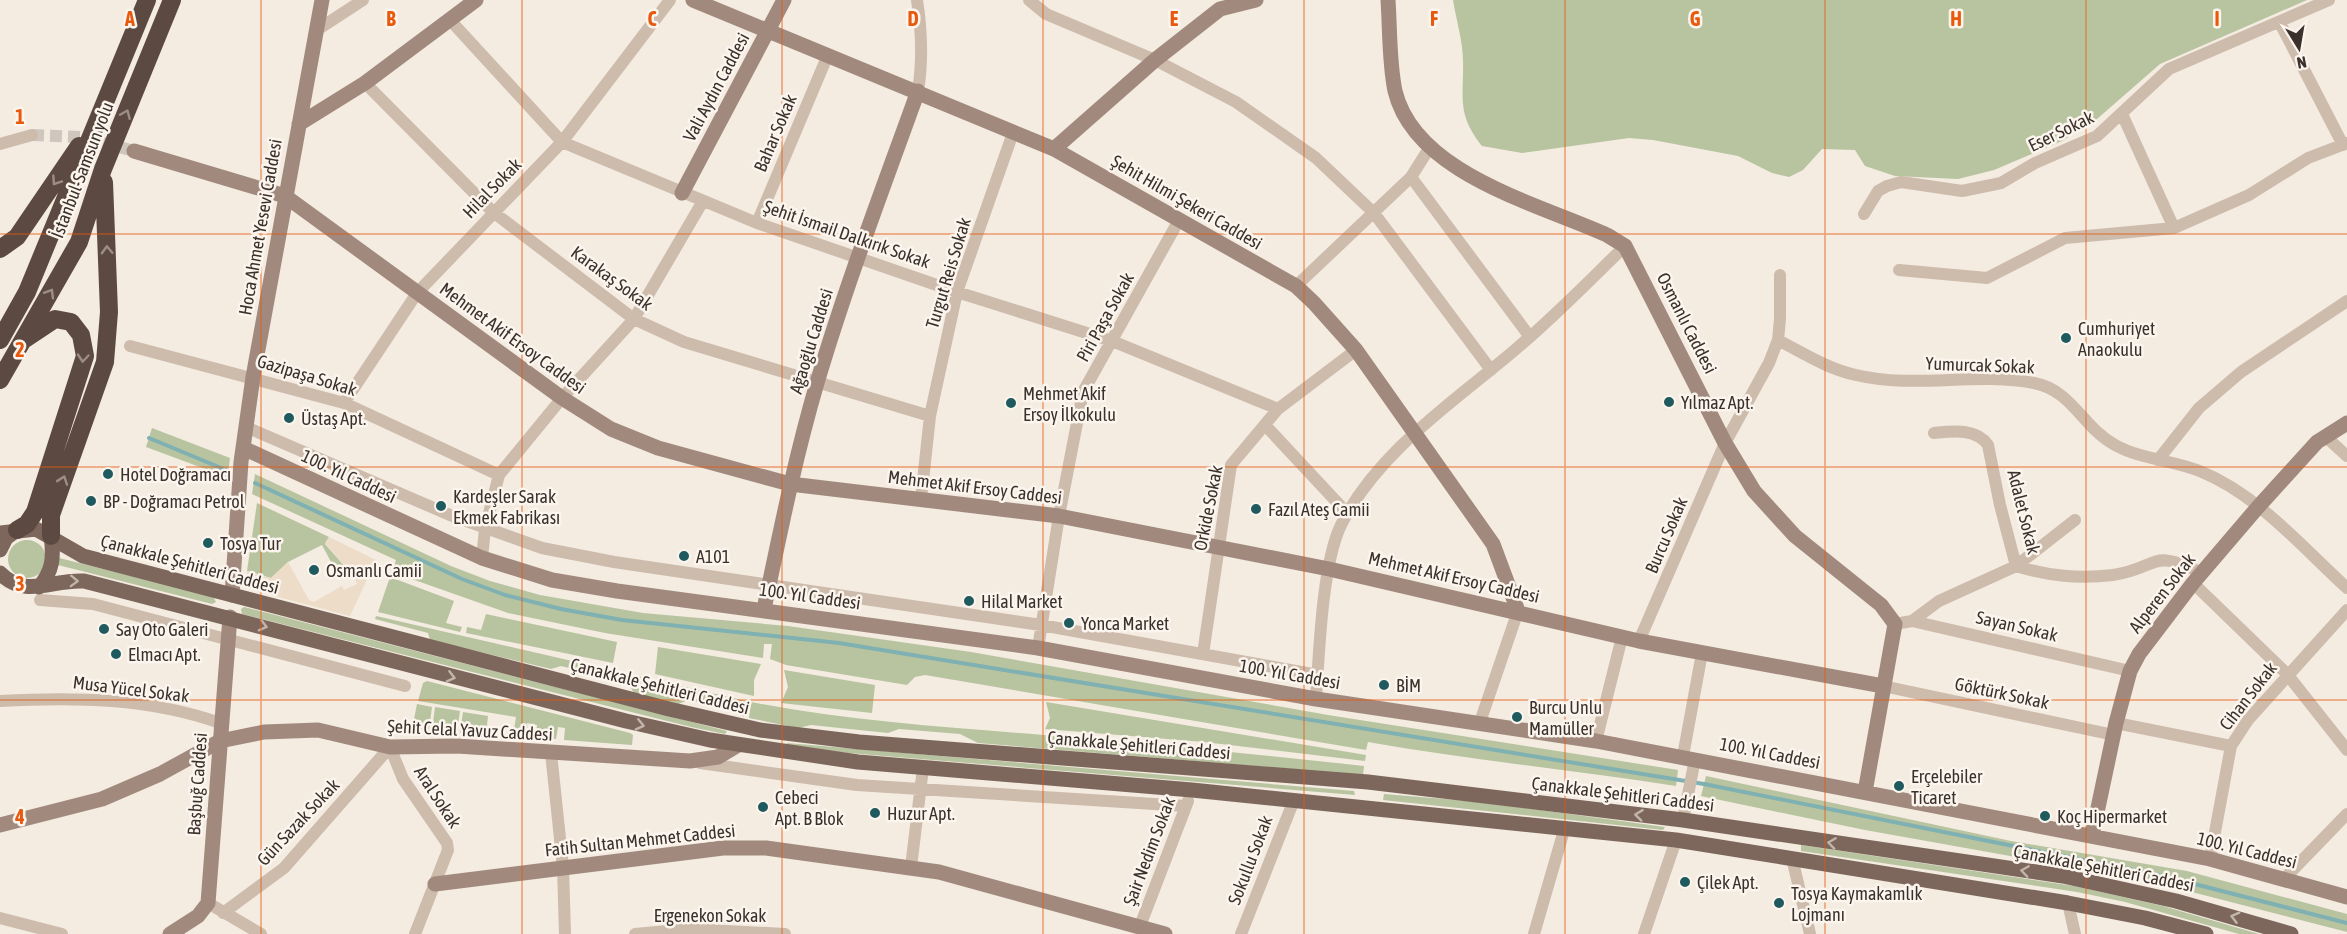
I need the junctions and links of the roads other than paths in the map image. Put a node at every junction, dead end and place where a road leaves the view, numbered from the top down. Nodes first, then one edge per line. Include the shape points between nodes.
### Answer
1 (147, 0) edge
2 (172, 0) edge
3 (322, 0) edge
4 (363, 0) edge
5 (476, 0) edge
6 (670, 0) edge
7 (693, 0) edge
8 (784, 0) edge
9 (917, 0) edge
10 (1029, 0) edge
11 (1256, 0) edge
12 (1388, 0) edge
13 (2329, 0) edge
14 (1217, 4) edge
15 (450, 20) junction
16 (2280, 23) junction
17 (317, 30) junction
18 (767, 33) junction
19 (827, 57) junction
20 (1155, 60) junction
21 (365, 82) junction
22 (918, 91) junction
23 (2122, 114) junction
24 (101, 115) junction
25 (299, 124) junction
26 (1013, 133) junction
27 (32, 135) tunnel mouth
28 (562, 142) junction
29 (0, 144) edge
30 (2345, 144) edge
31 (1430, 147) junction
32 (1054, 149) junction
33 (134, 151) tunnel mouth
34 (104, 169) junction
35 (1411, 177) junction
36 (682, 193) junction
37 (285, 196) junction
38 (703, 201) junction
39 (493, 212) junction
40 (1374, 213) junction
41 (1864, 214) dead end
42 (1179, 220) junction
43 (757, 223) junction
44 (2174, 228) junction
45 (1625, 246) junction
46 (0, 249) edge
47 (858, 256) junction
48 (1899, 270) dead end
49 (1780, 275) dead end
50 (1296, 286) junction
51 (417, 292) junction
52 (957, 292) junction
53 (2347, 302) edge
54 (634, 319) junction
55 (1530, 337) junction
56 (0, 340) edge
57 (1778, 340) junction
58 (1112, 341) junction
59 (19, 344) junction
60 (130, 345) dead end
61 (1356, 350) junction
62 (1491, 370) junction
63 (253, 377) junction
64 (0, 380) edge
65 (817, 383) junction
66 (562, 398) junction
67 (344, 403) junction
68 (1278, 410) junction
69 (930, 416) junction
70 (2347, 423) edge
71 (1265, 425) junction
72 (246, 427) junction
73 (1416, 433) junction
74 (1934, 433) dead end
75 (2325, 436) junction
76 (1725, 442) junction
77 (242, 455) junction
78 (2347, 456) edge
79 (2158, 460) junction
80 (499, 475) junction
81 (790, 484) junction
82 (921, 499) junction
83 (2258, 507) junction
84 (1348, 514) junction
85 (1059, 516) junction
86 (2075, 520) dead end
87 (485, 529) junction
88 (9, 531) edge
89 (51, 536) junction
90 (1217, 548) junction
91 (0, 550) edge
92 (482, 558) junction
93 (2016, 566) junction
94 (1329, 569) junction
95 (0, 570) edge
96 (2197, 578) junction
97 (769, 584) junction
98 (2347, 588) edge
99 (40, 594) junction
100 (232, 595) junction
101 (764, 609) junction
102 (2347, 610) edge
103 (1518, 612) junction
104 (230, 617) junction
105 (1912, 621) junction
106 (1895, 624) junction
107 (1041, 625) junction
108 (1622, 637) junction
109 (228, 640) junction
110 (1639, 641) junction
111 (334, 646) junction
112 (1038, 648) junction
113 (1702, 653) junction
114 (1203, 654) junction
115 (328, 666) junction
116 (2130, 671) junction
117 (2287, 674) junction
118 (1318, 675) junction
119 (405, 686) dead end
120 (1883, 686) junction
121 (1316, 699) junction
122 (0, 700) edge
123 (1480, 722) junction
124 (220, 723) junction
125 (2115, 729) junction
126 (760, 730) junction
127 (220, 741) junction
128 (1596, 741) junction
129 (738, 745) junction
130 (2231, 746) junction
131 (390, 747) junction
132 (759, 748) junction
133 (2347, 750) edge
134 (551, 753) junction
135 (690, 761) junction
136 (1690, 763) junction
137 (923, 768) junction
138 (1368, 782) junction
139 (920, 789) junction
140 (1192, 790) junction
141 (1865, 792) junction
142 (1294, 800) junction
143 (1186, 806) junction
144 (1366, 807) junction
145 (2347, 814) edge
146 (1683, 820) junction
147 (0, 825) edge
148 (1565, 827) junction
149 (1779, 835) junction
150 (2092, 836) junction
151 (1796, 837) junction
152 (1676, 840) junction
153 (1789, 857) junction
154 (2210, 859) junction
155 (563, 867) junction
156 (911, 867) junction
157 (2284, 879) junction
158 (435, 884) junction
159 (2347, 897) edge
160 (208, 903) junction
161 (2068, 903) junction
162 (223, 913) junction
163 (0, 918) edge
164 (1140, 926) junction
165 (62, 934) edge
166 (170, 934) edge
167 (261, 934) edge
168 (415, 934) edge
169 (565, 934) edge
170 (635, 934) edge
171 (785, 934) edge
172 (1165, 934) edge
173 (1241, 934) edge
174 (1534, 934) edge
175 (1644, 934) edge
176 (1810, 934) edge
177 (2075, 934) edge
178 (2206, 934) edge
179 (2291, 934) edge

1 - 24 highway, İstanbul-Samsun yolu
34 -> 2 highway, İstanbul-Samsun yolu
3 - 17 street, Hoca Ahmet Yesevi Caddesi
4 - 17 street
5 - 15 street
6 - 28 street, Hilal Sokak
7 - 18 street, Şehit Hilmi Şekeri Caddesi
8 - 18 street, Vali Aydın Caddesi
9 - 22 street via 922,34
10 - 20 street via 1046,14
11 - 14 street
12 - 31 street via 1395,90 1402,110
13 - 16 street, Eser Sokak
14 - 20 street
15 - 21 street
15 - 28 street, Şehit İsmail Dalkırık Sokak
16 - 23 street, Eser Sokak via 2169,69
16 - 30 street
17 - 25 street, Hoca Ahmet Yesevi Caddesi
18 - 19 street, Şehit Hilmi Şekeri Caddesi
18 - 36 street, Vali Aydın Caddesi
19 - 22 street, Şehit Hilmi Şekeri Caddesi
19 - 43 street, Bahar Sokak
20 - 32 street
20 - 40 street via 1268,122 1316,158
21 - 25 street
21 - 39 street, Karakaş Sokak
22 - 26 street, Şehit Hilmi Şekeri Caddesi
22 - 47 street, Ağaoğlu Caddesi
23 - 41 street, Eser Sokak via 2097,136 2035,163 2001,183 1962,191 1908,183 1887,186 1878,191
23 - 44 street
24 -> 46 highway via 17,237
24 - 56 highway, İstanbul-Samsun yolu via 27,292
25 - 37 street, Hoca Ahmet Yesevi Caddesi
26 - 32 street, Şehit Hilmi Şekeri Caddesi
26 - 52 street, Turgut Reis Sokak
27 - 29 street
28 - 36 street, Şehit İsmail Dalkırık Sokak
28 - 39 street, Hilal Sokak
30 - 44 street via 2308,158 2249,195
31 - 35 street
31 - 45 street via 1491,186
32 - 42 street, Şehit Hilmi Şekeri Caddesi
33 - 37 street, Mehmet Akif Ersoy Caddesi
59 -> 34 highway, İstanbul-Samsun yolu via 80,242
89 -> 34 highway via 51,515 105,362 110,312
35 - 40 street
35 - 55 street
36 - 38 street, Şehit İsmail Dalkırık Sokak
37 - 51 street, Mehmet Akif Ersoy Caddesi
37 - 63 street, Hoca Ahmet Yesevi Caddesi
38 - 43 street, Şehit İsmail Dalkırık Sokak
38 - 54 street
39 - 51 street, Hilal Sokak
39 - 54 street, Karakaş Sokak
40 - 50 street
40 - 62 street
42 - 50 street, Şehit Hilmi Şekeri Caddesi
42 - 58 street, Piri Paşa Sokak
43 - 47 street, Şehit İsmail Dalkırık Sokak
44 - 48 street via 2065,238 1987,278
45 - 55 street
45 - 76 street, Osmanlı Caddesi
47 - 52 street, Şehit İsmail Dalkırık Sokak
47 - 65 street, Ağaoğlu Caddesi
49 - 57 street
50 - 61 street, Şehit Hilmi Şekeri Caddesi
51 - 66 street, Mehmet Akif Ersoy Caddesi
51 - 67 street, Hilal Sokak
52 - 58 street, Şehit İsmail Dalkırık Sokak
52 - 69 street, Turgut Reis Sokak
53 - 79 street via 2241,372 2199,408
54 - 65 street, Karakaş Sokak via 684,342
54 - 66 street
55 - 62 street
57 - 76 street via 1755,391
57 - 79 street, Yumurcak Sokak via 1828,366 1856,375 2032,382 2052,387 2113,445
58 - 68 street, Şehit İsmail Dalkırık Sokak
58 - 85 street, Piri Paşa Sokak via 1083,392
59 - 64 highway, İstanbul-Samsun yolu
59 -> 88 highway via 55,319 71,322 81,335 85,356 35,512 27,524
60 - 63 street, Gazipaşa Sokak
61 - 68 street, Orkide Sokak
61 - 73 street, Şehit Hilmi Şekeri Caddesi
62 - 73 street
63 - 67 street, Gazipaşa Sokak
63 - 72 street, Hoca Ahmet Yesevi Caddesi
65 - 69 street, Karakaş Sokak
65 - 81 street, Ağaoğlu Caddesi
66 - 80 street
66 - 81 street, Mehmet Akif Ersoy Caddesi via 633,439
67 - 80 street, Gazipaşa Sokak
68 - 71 street, Orkide Sokak
69 - 82 street, Turgut Reis Sokak
70 - 75 street, Alperen Sokak
71 - 84 street
71 - 90 street, Orkide Sokak via 1231,465
72 - 77 street, Hoca Ahmet Yesevi Caddesi
72 - 87 street, 100. Yıl Caddesi
73 - 84 street via 1365,486
73 - 103 street, Şehit Hilmi Şekeri Caddesi via 1492,544
74 - 93 street, Adalet Sokak via 1969,433 1983,437 1988,445
75 - 78 street
75 - 83 street, Alperen Sokak
76 - 106 street, Osmanlı Caddesi via 1767,509 1881,605
76 - 110 street, Burcu Sokak
77 - 92 street, 100. Yıl Caddesi
77 - 100 street, Hoca Ahmet Yesevi Caddesi
79 - 83 street, Yumurcak Sokak via 2202,472
80 - 87 street
81 - 82 street, Mehmet Akif Ersoy Caddesi
81 - 97 street, Ağaoğlu Caddesi
82 - 85 street, Mehmet Akif Ersoy Caddesi
83 - 96 street, Alperen Sokak
83 - 98 street, Yumurcak Sokak
84 - 94 street via 1340,527
85 - 90 street, Mehmet Akif Ersoy Caddesi
85 - 107 street, Piri Paşa Sokak
86 - 93 street
87 - 92 street
87 - 97 street, 100. Yıl Caddesi via 561,552
88 - 89 main road, Çanakkale Şehitleri Caddesi via 36,529
88 - 91 main road
89 - 99 main road via 52,565
89 - 100 main road, Çanakkale Şehitleri Caddesi via 83,556
90 - 94 street, Mehmet Akif Ersoy Caddesi
90 - 114 street, Orkide Sokak
92 - 101 street, 100. Yıl Caddesi via 585,586
93 - 96 street, Adalet Sokak via 2063,578 2117,574 2165,559 2177,561
93 - 105 street via 1939,601
94 - 103 street, Mehmet Akif Ersoy Caddesi
94 - 118 street
95 - 99 main road via 16,586
96 - 116 street, Alperen Sokak via 2151,636
96 - 117 street, Adalet Sokak
97 - 101 street, Ağaoğlu Caddesi
97 - 107 street, 100. Yıl Caddesi
99 -> 104 main road via 64,580 84,581
99 - 109 street
100 - 104 main road
100 - 126 main road, Çanakkale Şehitleri Caddesi
101 - 112 street, 100. Yıl Caddesi
102 - 117 street, Cihan Sokak
103 - 108 street, Mehmet Akif Ersoy Caddesi
103 - 123 street
104 - 109 street, Başbuğ Caddesi
104 -> 111 main road
105 - 106 street, Sayan Sokak
105 - 116 street, Sayan Sokak
106 - 120 street
107 - 112 street, Piri Paşa Sokak
107 - 114 street, 100. Yıl Caddesi
108 - 110 street, Mehmet Akif Ersoy Caddesi
108 - 128 street
109 - 115 street
109 - 124 street, Başbuğ Caddesi
110 - 113 street, Mehmet Akif Ersoy Caddesi
111 - 115 street
111 -> 129 main road via 626,722
112 - 121 street, 100. Yıl Caddesi
113 - 120 street, Mehmet Akif Ersoy Caddesi
113 - 136 street
114 - 118 street, 100. Yıl Caddesi
115 - 119 street
116 - 125 street, Alperen Sokak
117 - 130 street, Cihan Sokak
117 - 133 street, Adalet Sokak
118 - 121 street
120 - 125 street, Göktürk Sokak
120 - 141 street
121 - 123 street, 100. Yıl Caddesi
122 - 124 street, Musa Yücel Sokak via 100,699 176,710
123 - 128 street, 100. Yıl Caddesi
124 - 127 street, Başbuğ Caddesi
125 - 130 street, Göktürk Sokak
125 - 150 street, Alperen Sokak
126 - 132 main road
126 - 138 main road, Çanakkale Şehitleri Caddesi via 859,742
127 - 131 street, Şehit Celal Yavuz Caddesi via 264,732 311,730
127 - 147 street, Şehit Celal Yavuz Caddesi via 160,774 102,799
127 - 160 street, Başbuğ Caddesi
128 - 136 street, 100. Yıl Caddesi
129 - 132 main road
129 - 135 street, Şehit Celal Yavuz Caddesi via 718,757
130 - 154 street, Cihan Sokak
131 - 134 street, Şehit Celal Yavuz Caddesi via 457,746
131 - 158 street, Aral Sokak via 403,778 447,843 447,856
131 - 162 street, Gün Sazak Sokak via 284,868
132 - 137 main road
134 - 135 street, Şehit Celal Yavuz Caddesi
134 - 155 street
135 - 139 street via 825,782
136 - 141 street, 100. Yıl Caddesi
136 - 146 street
137 - 139 street
137 - 140 main road
138 - 144 main road
146 -> 138 main road, Çanakkale Şehitleri Caddesi
139 - 143 street
139 - 156 street
140 - 142 main road
140 - 143 street, Şair Nedim Sokak
141 - 150 street, 100. Yıl Caddesi
142 - 144 main road
142 - 173 street, Sokullu Sokak
143 - 164 street, Şair Nedim Sokak
144 - 148 main road
145 - 157 street
146 - 149 main road, Çanakkale Şehitleri Caddesi
146 - 152 main road
148 - 152 main road
148 - 174 street
149 - 151 main road, Çanakkale Şehitleri Caddesi
149 - 153 main road
150 - 154 street, 100. Yıl Caddesi
151 - 153 main road
179 -> 151 main road, Çanakkale Şehitleri Caddesi via 2176,901 2063,876
152 - 153 main road
152 - 175 street
153 - 161 main road
153 - 176 street
154 - 157 street, 100. Yıl Caddesi
155 - 156 street, Fatih Sultan Mehmet Caddesi via 737,847
155 - 158 street, Fatih Sultan Mehmet Caddesi
155 - 169 street
156 - 164 street, Fatih Sultan Mehmet Caddesi via 963,877
157 - 159 street, 100. Yıl Caddesi
158 - 168 street, Aral Sokak
160 - 162 street
160 - 166 street via 198,916
161 - 177 street
161 - 178 main road
162 - 167 street
163 - 165 street
164 - 172 street, Fatih Sultan Mehmet Caddesi
170 - 171 street, Ergenekon Sokak via 689,929

